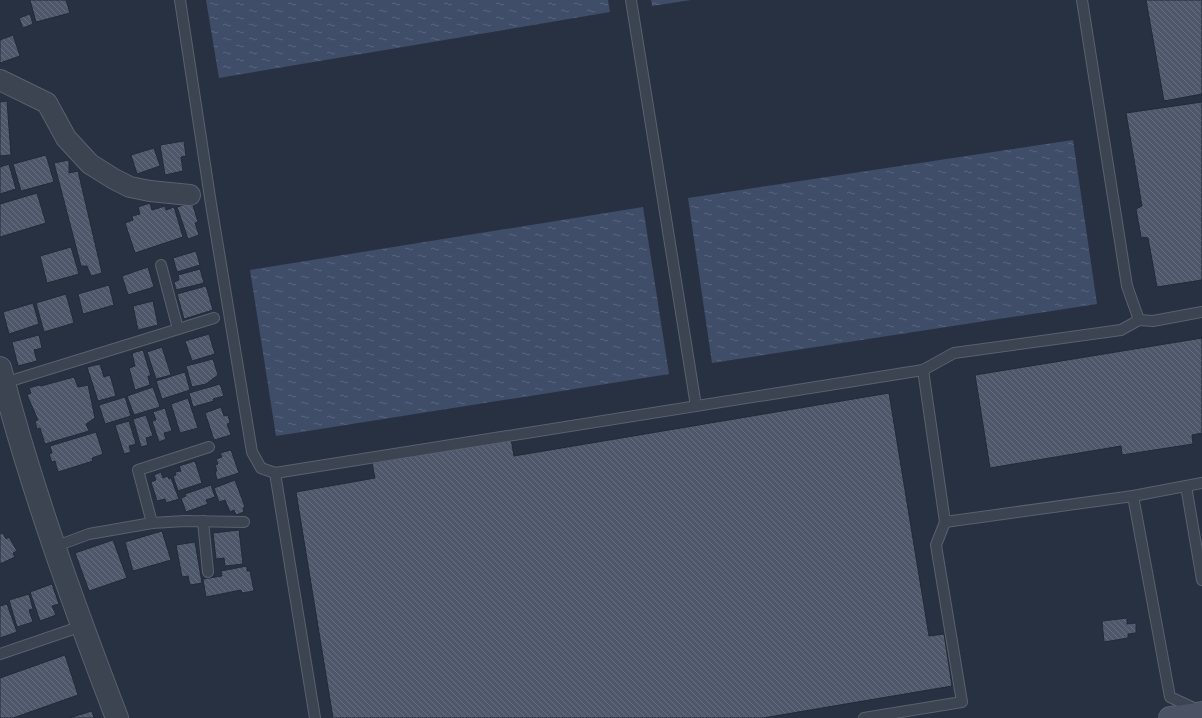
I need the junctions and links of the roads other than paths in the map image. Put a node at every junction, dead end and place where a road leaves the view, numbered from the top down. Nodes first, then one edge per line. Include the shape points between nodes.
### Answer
1 (180, 0) edge
2 (631, 0) edge
3 (1082, 0) edge
4 (0, 80) edge
5 (190, 195) dead end
6 (161, 265) dead end
7 (1202, 312) edge
8 (214, 318) dead end
9 (1139, 320) junction
10 (178, 329) junction
11 (922, 370) junction
12 (2, 376) edge
13 (696, 406) junction
14 (209, 447) dead end
15 (275, 473) junction
16 (1202, 483) edge
17 (1186, 486) junction
18 (1133, 496) junction
19 (203, 521) junction
20 (244, 522) dead end
21 (945, 522) junction
22 (152, 523) junction
23 (54, 547) junction
24 (208, 572) dead end
25 (1202, 580) edge
26 (82, 626) junction
27 (0, 654) edge
28 (1202, 712) edge
29 (117, 718) edge
30 (316, 718) edge
31 (864, 718) edge
32 (1170, 718) edge

1 - 15 lane via 252,452 261,468
2 - 13 lane
3 - 9 lane via 1128,286
4 - 5 street via 47,103 66,138 90,164 114,179 130,187
6 - 10 lane
7 - 9 lane via 1153,321
8 - 10 lane
9 - 11 lane via 1121,330 954,353
10 - 12 lane
11 - 13 lane
11 - 21 lane
12 - 23 street
13 - 15 lane
14 - 22 lane via 138,470
15 - 30 lane
16 - 17 lane
17 - 18 lane
17 - 25 lane
18 - 21 lane
18 - 28 lane via 1170,697
19 - 20 lane
19 - 22 lane
19 - 24 lane
21 - 31 lane via 936,545 962,702
22 - 23 lane via 88,534
23 - 26 street
26 - 27 lane
26 - 29 street
28 - 32 main road

